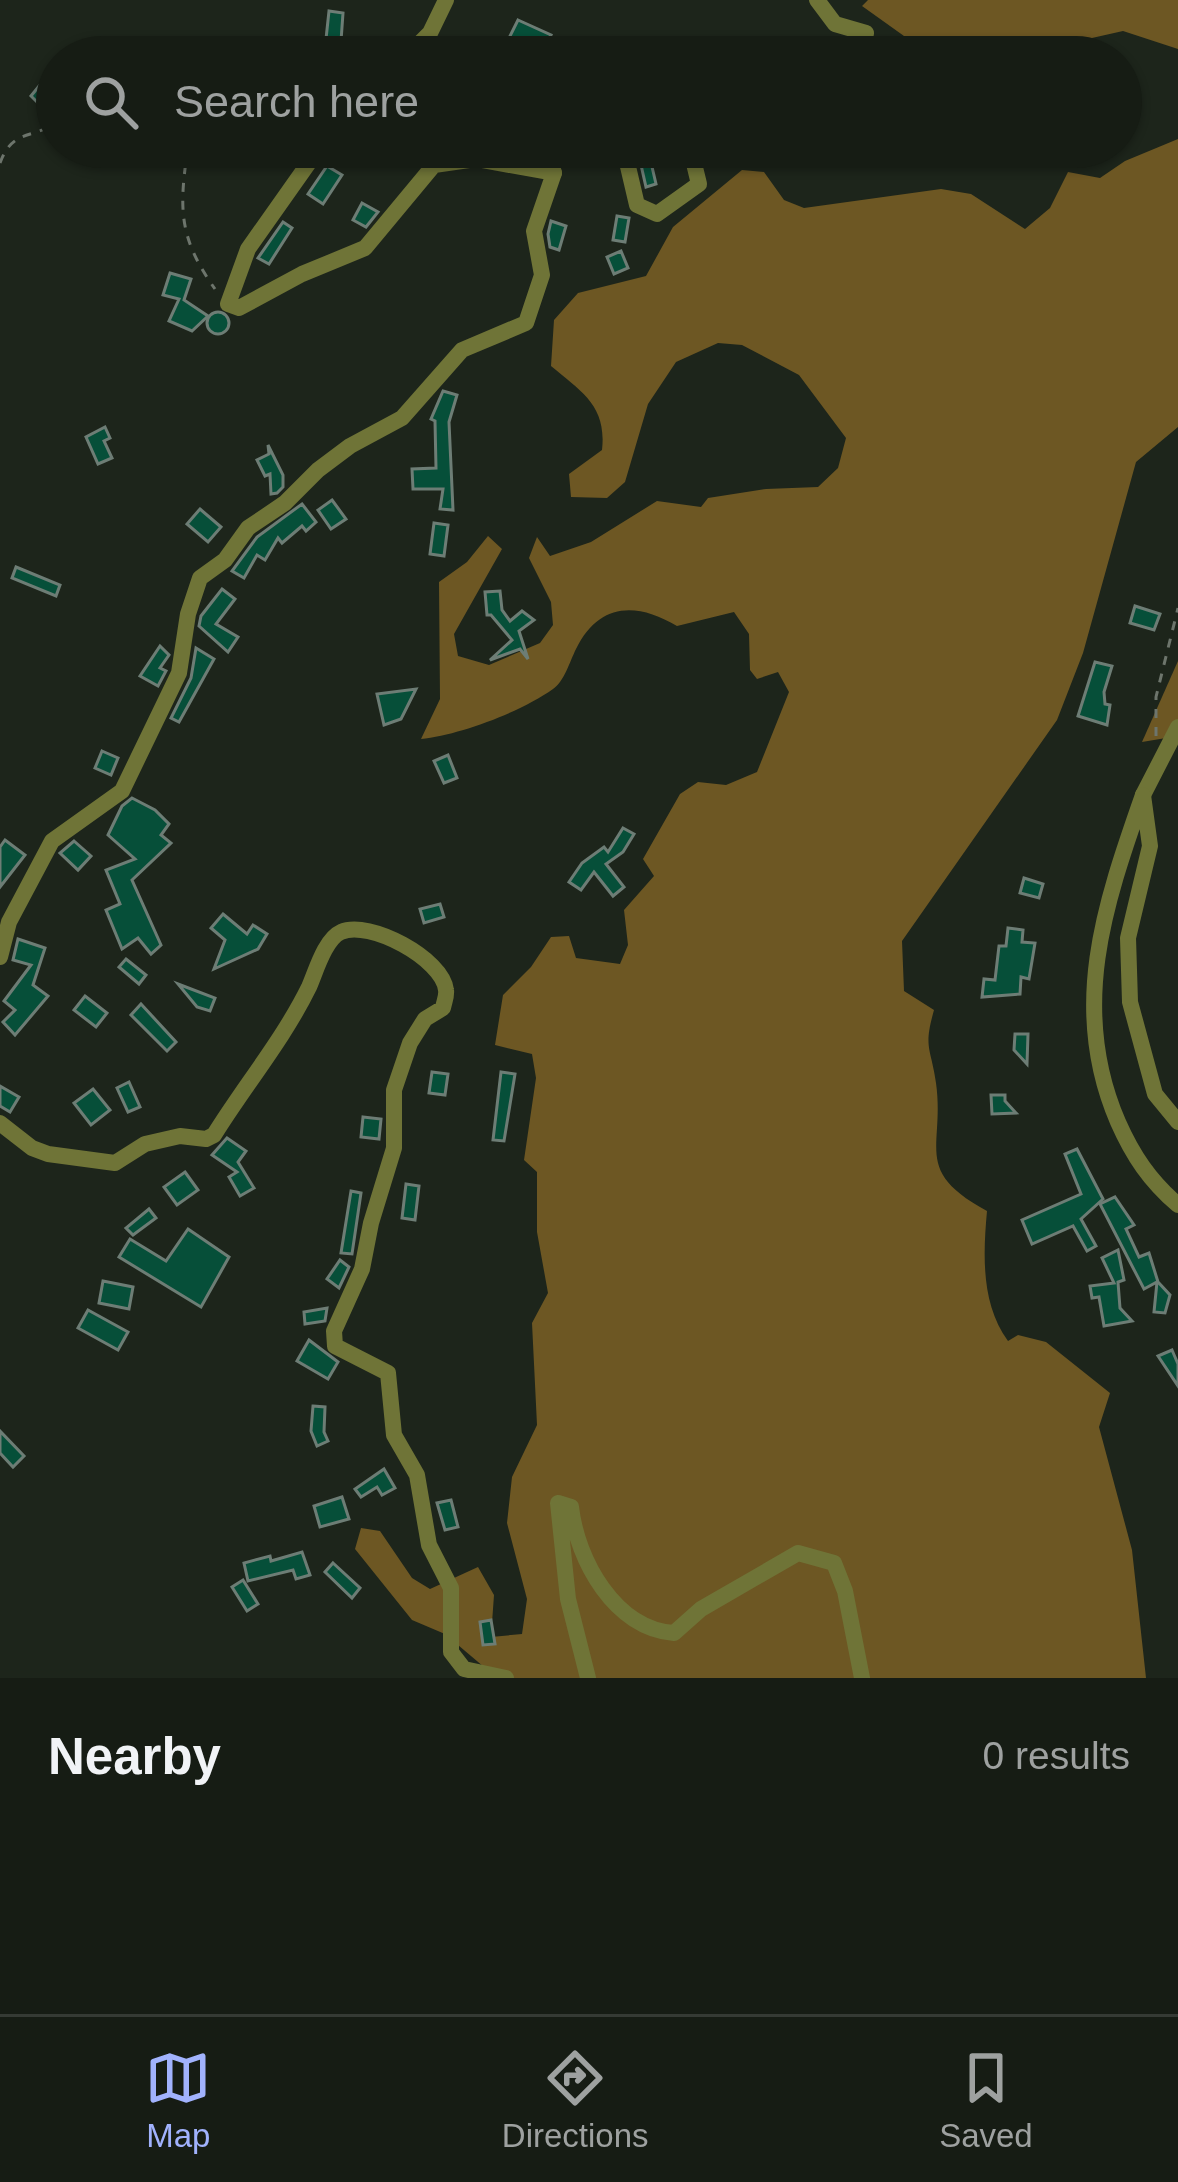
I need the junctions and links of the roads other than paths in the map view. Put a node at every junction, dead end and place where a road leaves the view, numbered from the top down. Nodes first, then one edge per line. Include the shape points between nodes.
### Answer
1 (446, 0) edge
2 (817, 0) edge
3 (427, 36) edge
4 (865, 36) edge
5 (305, 168) edge
6 (432, 168) edge
7 (526, 168) edge
8 (553, 168) edge
9 (628, 168) edge
10 (696, 168) edge
11 (554, 173) junction
12 (1178, 727) edge
13 (1142, 796) junction
14 (0, 957) edge
15 (1178, 1122) edge
16 (0, 1123) edge
17 (1178, 1204) edge
18 (506, 1678) edge
19 (588, 1678) edge
20 (862, 1678) edge

1 - 3 street
2 - 4 street via 835,24
5 - 6 street via 248,250 228,304 239,308 365,248
7 - 11 street
8 - 11 street
9 - 10 street via 637,205 657,214 699,184
11 - 14 street via 534,231 542,275 526,322 462,350 402,418 318,470 200,578 179,673 122,791 52,841 9,922
12 - 13 street
13 - 15 street via 1150,846 1128,938 1130,1002 1154,1094
13 - 17 street via 1100,932 1095,1042 1102,1085 1127,1141 1150,1181
16 - 18 street via 48,1154 115,1163 145,1144 206,1139 294,1016 332,938 344,930 377,932 438,971 447,989 443,1009 410,1043 394,1090 394,1148 335,1346 388,1373 394,1436 417,1475 429,1545 451,1588 451,1652 464,1670
19 - 20 street via 568,1599 558,1503 571,1507 599,1584 619,1608 660,1632 674,1633 798,1553 834,1563

